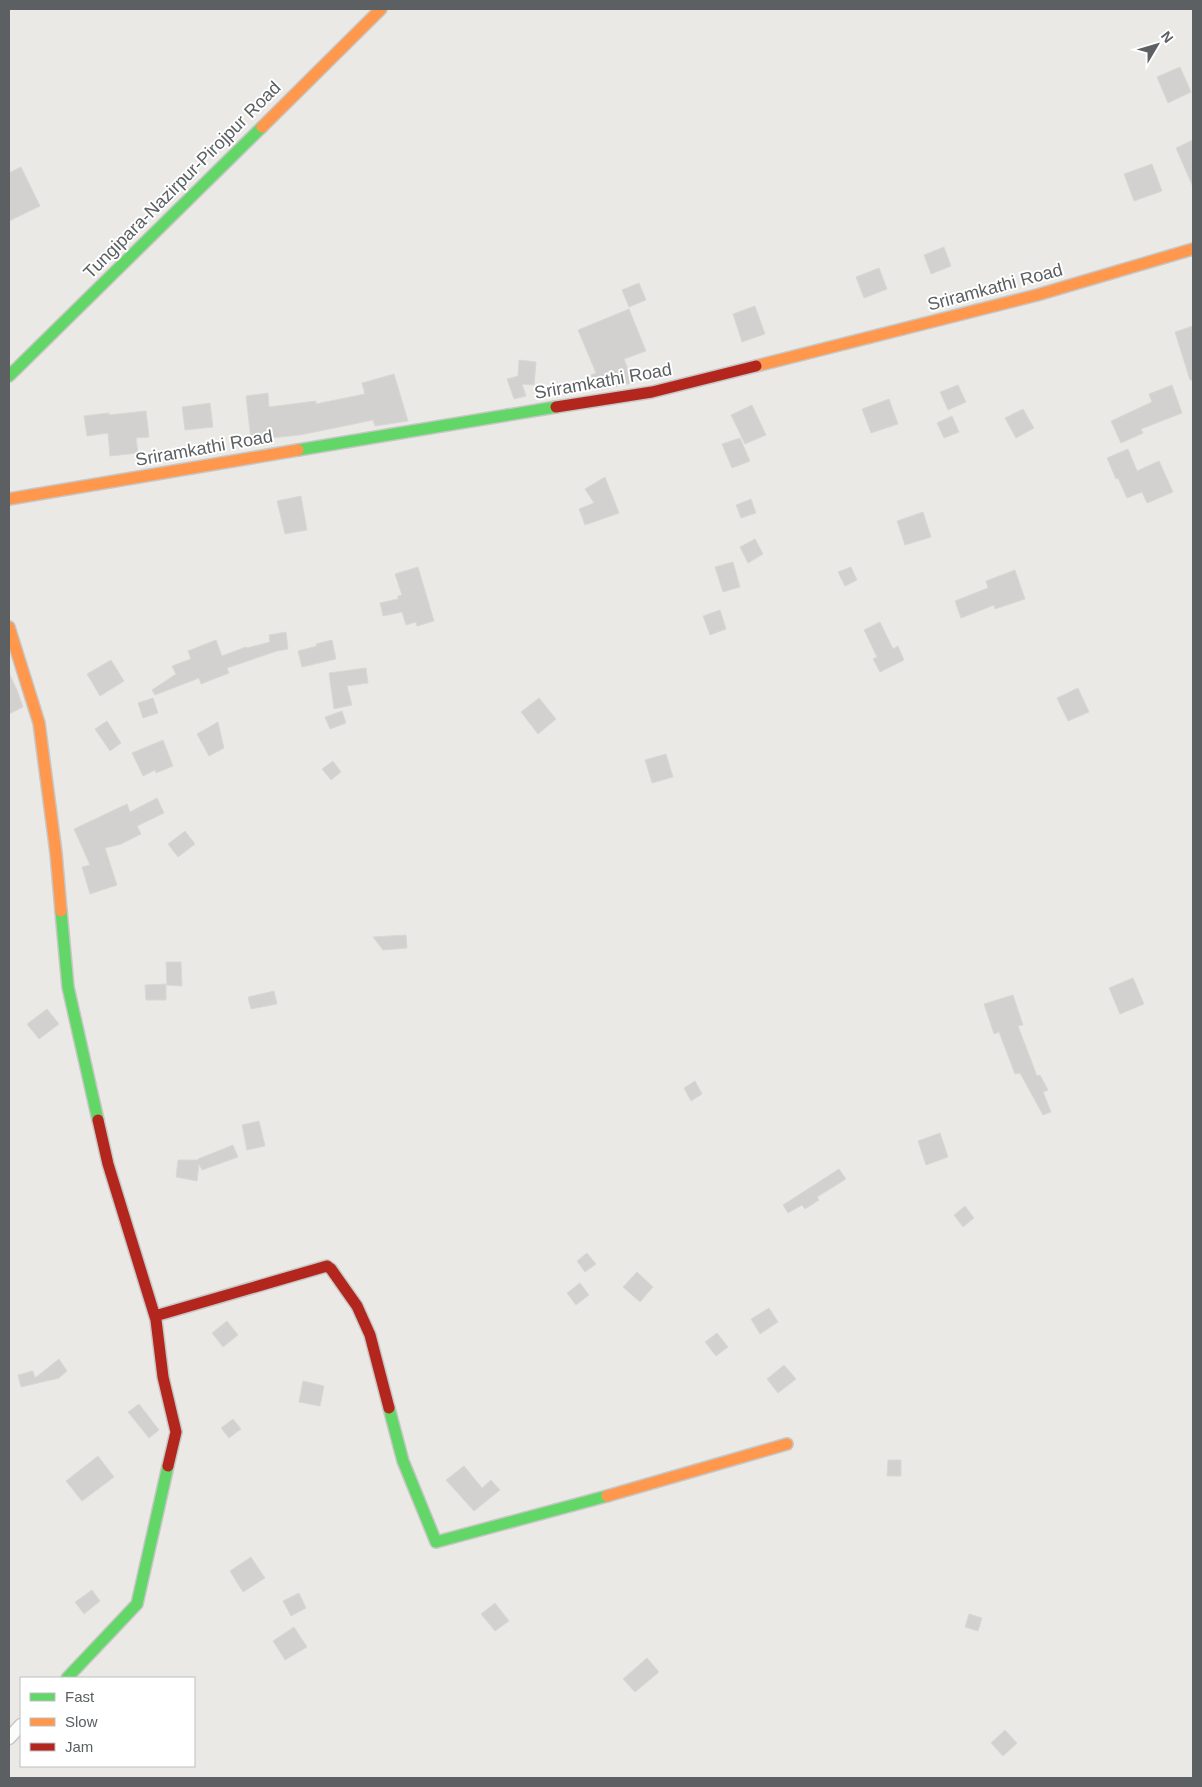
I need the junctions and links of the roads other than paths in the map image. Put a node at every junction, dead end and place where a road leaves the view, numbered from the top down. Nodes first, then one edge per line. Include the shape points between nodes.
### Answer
1 (381, 9) edge
2 (1193, 249) edge
3 (9, 376) edge
4 (9, 499) edge
5 (9, 627) edge
6 (155, 1316) junction
7 (787, 1444) dead end
8 (68, 1677) edge
9 (20, 1726) edge
10 (9, 1738) edge

1 - 3 street, Tungipara-Nazirpur-Pirojpur Road
2 - 4 street, Sriramkathi Road via 1037,295 652,392
5 - 6 street via 39,723 56,853 68,988 108,1164
6 - 7 street via 327,1266 331,1269 357,1306 370,1335 403,1461 436,1542
6 - 8 street via 163,1377 176,1432 137,1604
9 - 10 street

